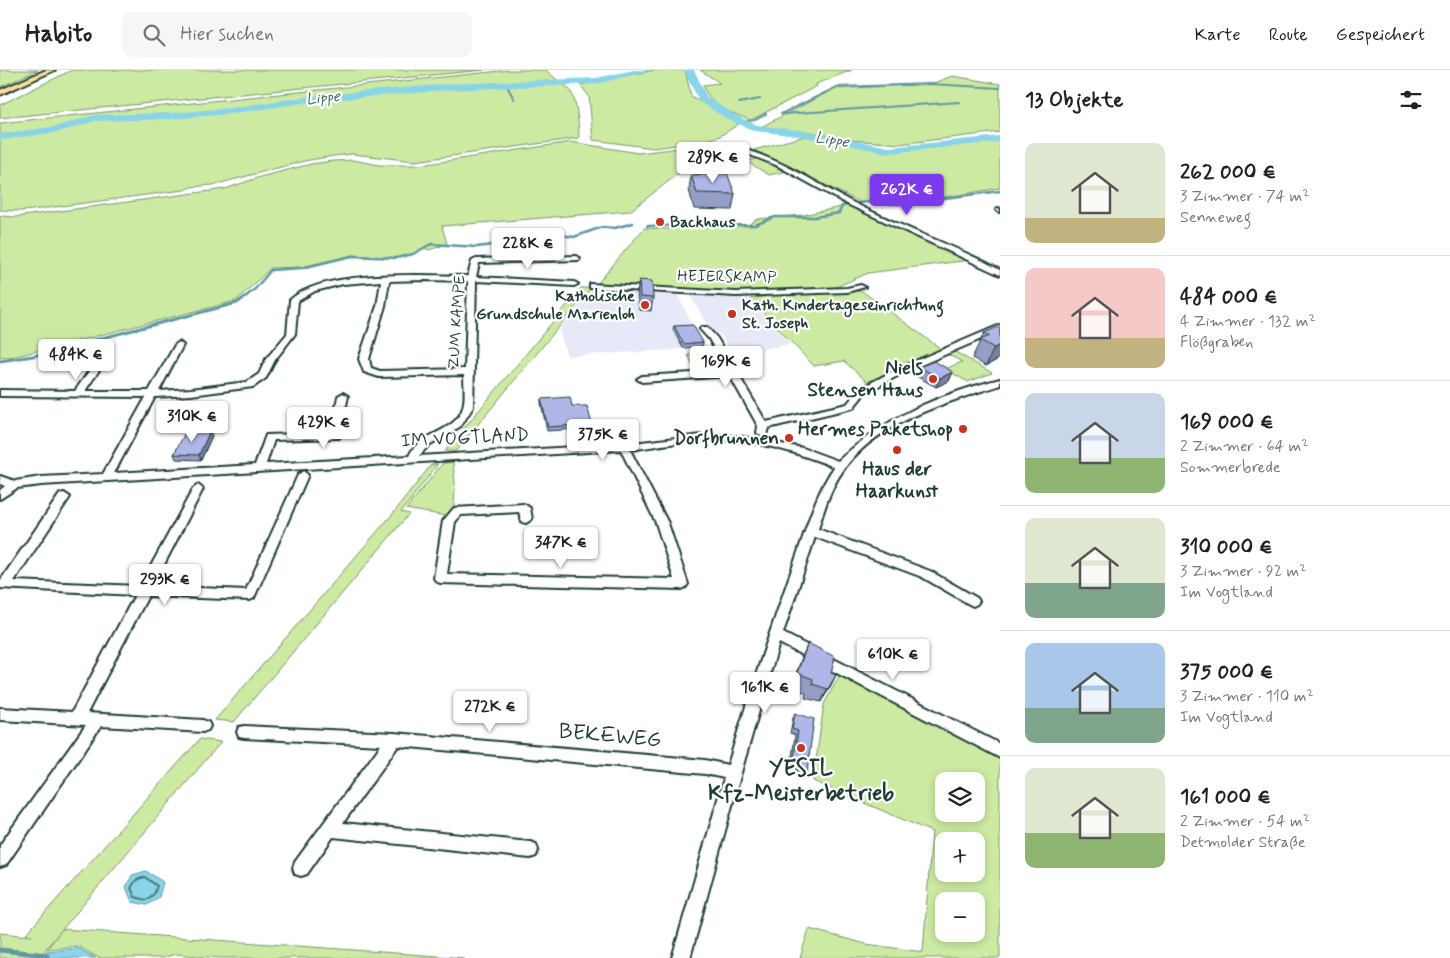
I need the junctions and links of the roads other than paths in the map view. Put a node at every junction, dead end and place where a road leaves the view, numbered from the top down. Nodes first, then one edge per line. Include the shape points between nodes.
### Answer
1 (52, 70) edge
2 (0, 94) edge
3 (731, 148) dead end
4 (576, 258) dead end
5 (1000, 273) edge
6 (386, 277) junction
7 (472, 279) junction
8 (574, 284) dead end
9 (593, 286) dead end
10 (861, 287) dead end
11 (1000, 328) edge
12 (704, 329) dead end
13 (179, 345) dead end
14 (97, 366) dead end
15 (468, 372) junction
16 (731, 373) junction
17 (642, 379) dead end
18 (1000, 382) edge
19 (0, 393) edge
20 (79, 393) junction
21 (152, 395) junction
22 (343, 396) dead end
23 (763, 426) junction
24 (760, 442) junction
25 (624, 447) junction
26 (413, 458) junction
27 (840, 466) junction
28 (259, 468) junction
29 (303, 475) dead end
30 (106, 478) junction
31 (0, 480) edge
32 (14, 486) junction
33 (198, 489) dead end
34 (0, 496) edge
35 (64, 497) dead end
36 (526, 518) dead end
37 (812, 531) junction
38 (144, 592) junction
39 (973, 601) dead end
40 (774, 635) junction
41 (0, 714) edge
42 (76, 719) junction
43 (97, 721) junction
44 (203, 726) dead end
45 (244, 732) dead end
46 (394, 739) junction
47 (1000, 751) edge
48 (731, 773) junction
49 (330, 829) junction
50 (530, 850) dead end
51 (0, 859) edge
52 (301, 868) dead end
53 (681, 958) edge

1 - 2 highway
3 - 5 street via 763,156 851,204
4 - 7 street, ZUM KAMPE via 476,261
6 - 7 street
6 - 15 street via 364,359 368,370 379,374
6 - 21 street via 300,294 293,302 291,334 263,376 255,382 232,388
7 - 8 street
7 - 15 street, ZUM KAMPE
9 - 10 street, HEIERSKAMP via 736,294
11 - 23 street via 904,369 862,391 850,406
12 - 16 street via 713,338
13 - 21 street
14 - 20 street
15 - 26 street, ZUM KAMPE via 468,407 461,420 424,444
16 - 17 street
16 - 23 street
18 - 27 street via 907,414 870,436
19 - 20 street
20 - 21 street
21 - 30 street
22 - 28 street via 335,436 270,437
23 - 24 street
24 - 25 street, IM VOGTLAND via 711,437
24 - 27 street, IM VOGTLAND via 803,451
25 - 26 street, IM VOGTLAND
25 - 36 street via 662,523 682,584 440,578 449,520 458,511 524,508
26 - 28 street, IM VOGTLAND
27 - 37 street
28 - 30 street, IM VOGTLAND
29 - 38 street via 250,595
30 - 32 street, IM VOGTLAND via 41,481
31 - 32 street
32 - 34 street
33 - 38 street
35 - 38 street via 4,585
37 - 39 street via 926,574
37 - 40 street
38 - 42 street
40 - 47 street
40 - 48 street
41 - 42 street
42 - 43 street
43 - 44 street
43 - 51 street
45 - 46 street, BEKEWEG
46 - 48 street, BEKEWEG via 705,767
46 - 49 street
48 - 53 street
49 - 50 street
49 - 52 street

